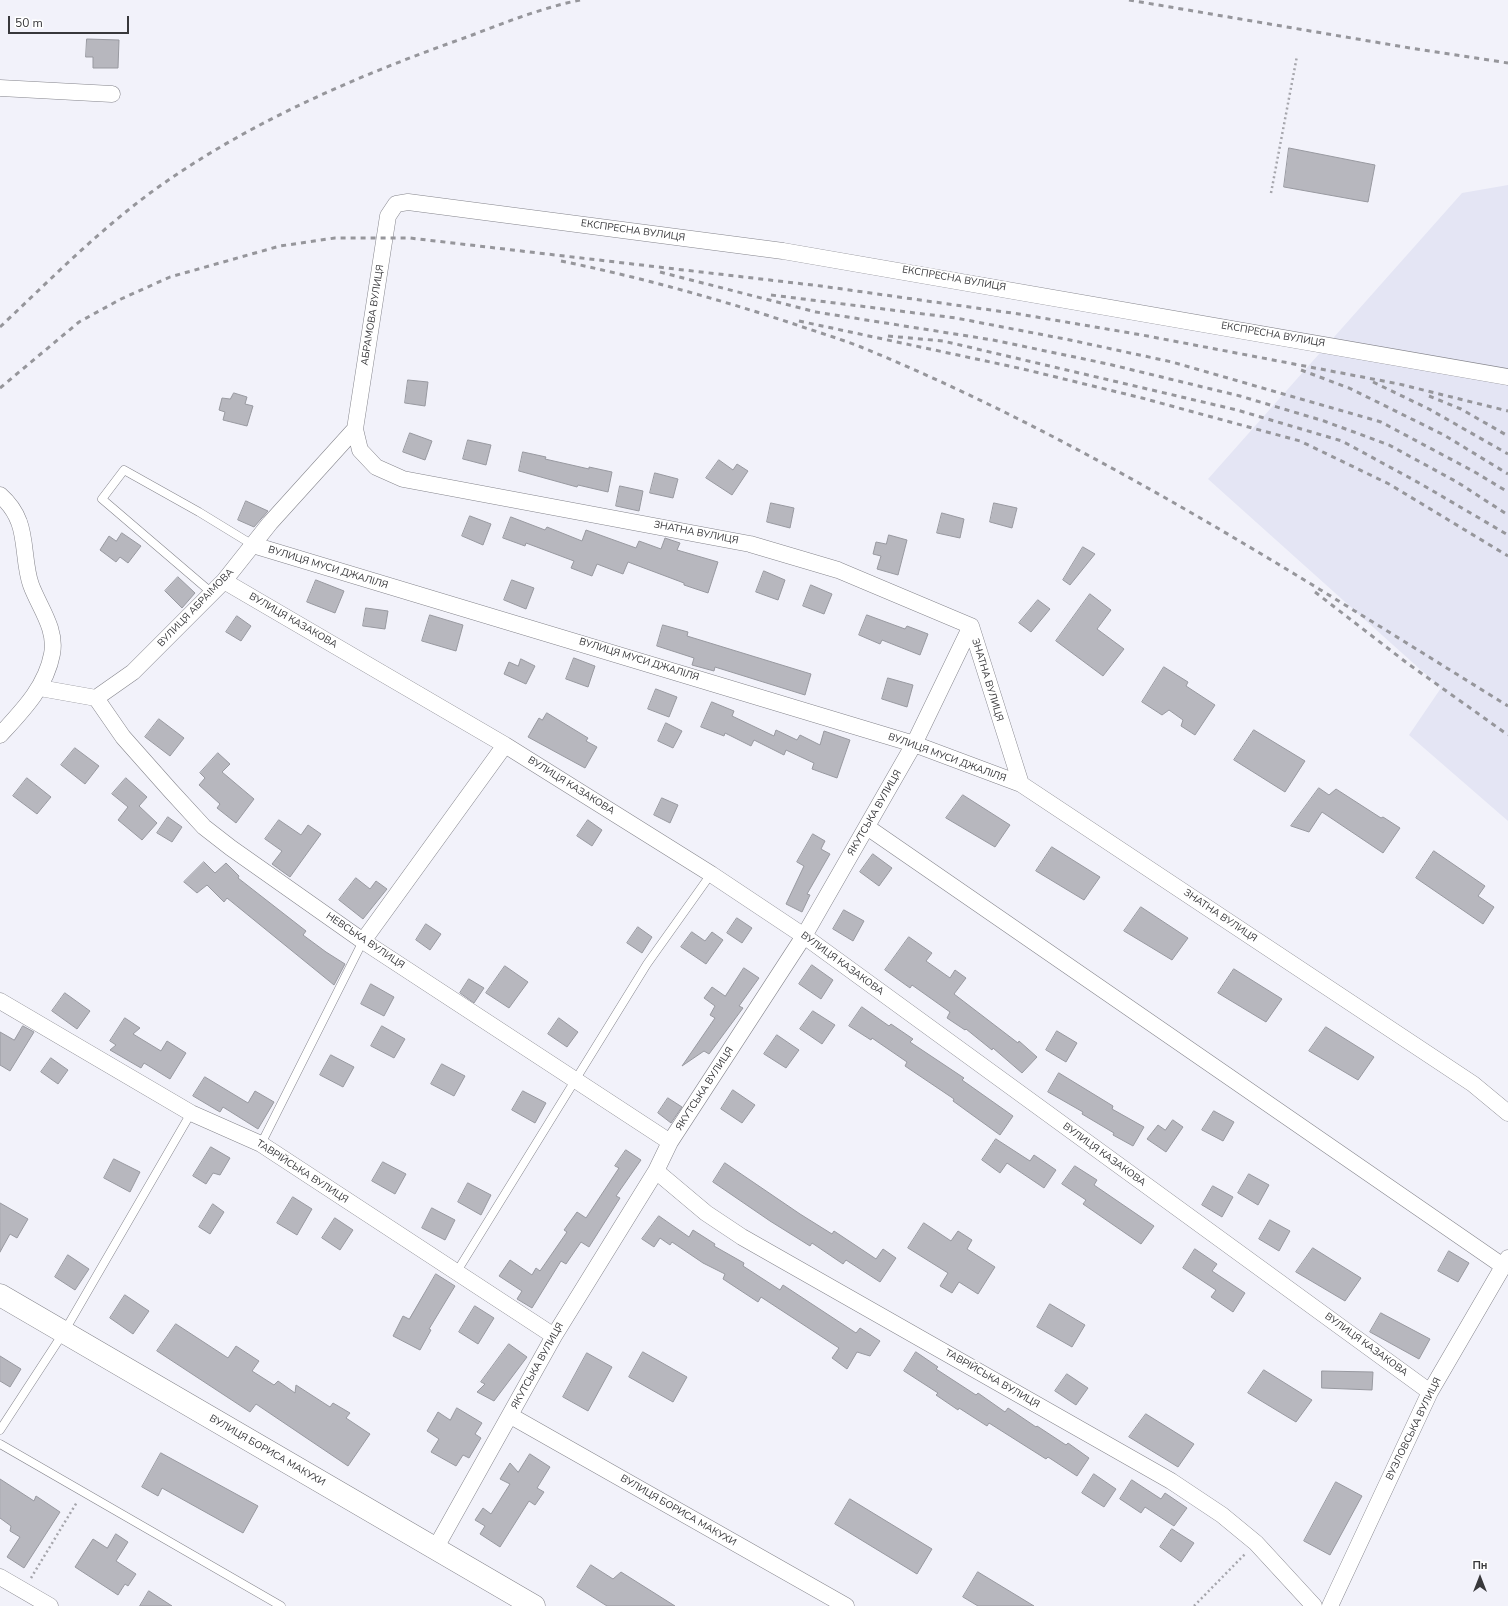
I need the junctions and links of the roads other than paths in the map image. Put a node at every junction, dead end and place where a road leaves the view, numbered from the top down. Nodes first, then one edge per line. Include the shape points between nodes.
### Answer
1 (0, 88) edge
2 (112, 94) dead end
3 (396, 204) joint
4 (1508, 377) edge
5 (355, 429) junction
6 (0, 494) edge
7 (253, 545) junction
8 (224, 581) junction
9 (212, 593) junction
10 (971, 626) junction
11 (40, 688) junction
12 (96, 698) junction
13 (0, 735) edge
14 (914, 744) junction
15 (505, 745) junction
16 (1021, 784) junction
17 (866, 827) junction
18 (711, 874) junction
19 (804, 936) junction
20 (363, 941) junction
21 (0, 1000) edge
22 (576, 1081) junction
23 (1508, 1113) edge
24 (190, 1114) junction
25 (670, 1142) junction
26 (261, 1144) junction
27 (656, 1171) junction
28 (1506, 1262) edge
29 (456, 1272) junction
30 (0, 1295) edge
31 (64, 1332) junction
32 (554, 1336) junction
33 (1430, 1392) junction
34 (510, 1416) junction
35 (0, 1430) edge
36 (0, 1444) edge
37 (435, 1549) junction
38 (0, 1577) edge
39 (50, 1606) edge
40 (281, 1606) edge
41 (534, 1606) edge
42 (846, 1606) edge
43 (1314, 1606) edge
44 (1330, 1606) edge

1 - 2 street
3 - 4 street, ЕКСПРЕСНА ВУЛИЦЯ via 426,204 782,250
3 - 5 street, АБРАМОВА ВУЛИЦЯ via 388,216
5 - 7 street, ВУЛИЦЯ АБРАІМОВА
5 - 10 street, ЗНАТНА ВУЛИЦЯ via 360,450 376,467 403,479 750,544 838,570
6 - 11 street via 8,502 19,522 30,584 50,628 52,654
7 - 8 street, ВУЛИЦЯ АБРАІМОВА
7 - 9 lane via 124,470 102,498
7 - 14 street, ВУЛИЦЯ МУСИ ДЖАЛІЛЯ
8 - 9 street, ВУЛИЦЯ АБРАІМОВА
8 - 15 street, ВУЛИЦЯ КАЗАКОВА
9 - 12 street, ВУЛИЦЯ АБРАІМОВА via 133,672
10 - 14 street, ЯКУТСЬКА ВУЛИЦЯ
10 - 16 street, ЗНАТНА ВУЛИЦЯ
11 - 12 street
11 - 13 street
12 - 20 street, НЕВСЬКА ВУЛИЦЯ via 123,737 204,827
14 - 16 street, ВУЛИЦЯ МУСИ ДЖАЛІЛЯ
14 - 17 street, ЯКУТСЬКА ВУЛИЦЯ
15 - 18 street, ВУЛИЦЯ КАЗАКОВА
15 - 20 street
16 - 23 street, ЗНАТНА ВУЛИЦЯ via 1473,1084
17 - 19 street, ЯКУТСЬКА ВУЛИЦЯ
17 - 28 street
18 - 19 street, ВУЛИЦЯ КАЗАКОВА
18 - 22 lane via 647,964
19 - 25 street, ЯКУТСЬКА ВУЛИЦЯ
19 - 33 street, ВУЛИЦЯ КАЗАКОВА
20 - 22 street, НЕВСЬКА ВУЛИЦЯ
20 - 26 lane
21 - 24 street, ТАВРІЙСЬКА ВУЛИЦЯ
22 - 25 street, НЕВСЬКА ВУЛИЦЯ
22 - 29 lane
24 - 26 street, ТАВРІЙСЬКА ВУЛИЦЯ
24 - 31 lane
25 - 27 street, ЯКУТСЬКА ВУЛИЦЯ
26 - 29 street, ТАВРІЙСЬКА ВУЛИЦЯ
27 - 32 street, ЯКУТСЬКА ВУЛИЦЯ
27 - 43 street, ТАВРІЙСЬКА ВУЛИЦЯ via 706,1213 742,1237 1171,1481 1222,1515 1256,1542
28 - 33 street, ВУЗЛОВСЬКА ВУЛИЦЯ
29 - 32 street, ТАВРІЙСЬКА ВУЛИЦЯ
30 - 31 main road, ВУЛИЦЯ БОРИСА МАКУХИ
31 - 35 lane
31 - 37 main road, ВУЛИЦЯ БОРИСА МАКУХИ
32 - 34 street, ЯКУТСЬКА ВУЛИЦЯ
33 - 44 street, ВУЗЛОВСЬКА ВУЛИЦЯ
34 - 37 street, ЯКУТСЬКА ВУЛИЦЯ
34 - 42 street, ВУЛИЦЯ БОРИСА МАКУХИ
36 - 40 lane
37 - 41 main road, ВУЛИЦЯ БОРИСА МАКУХИ
38 - 39 street

